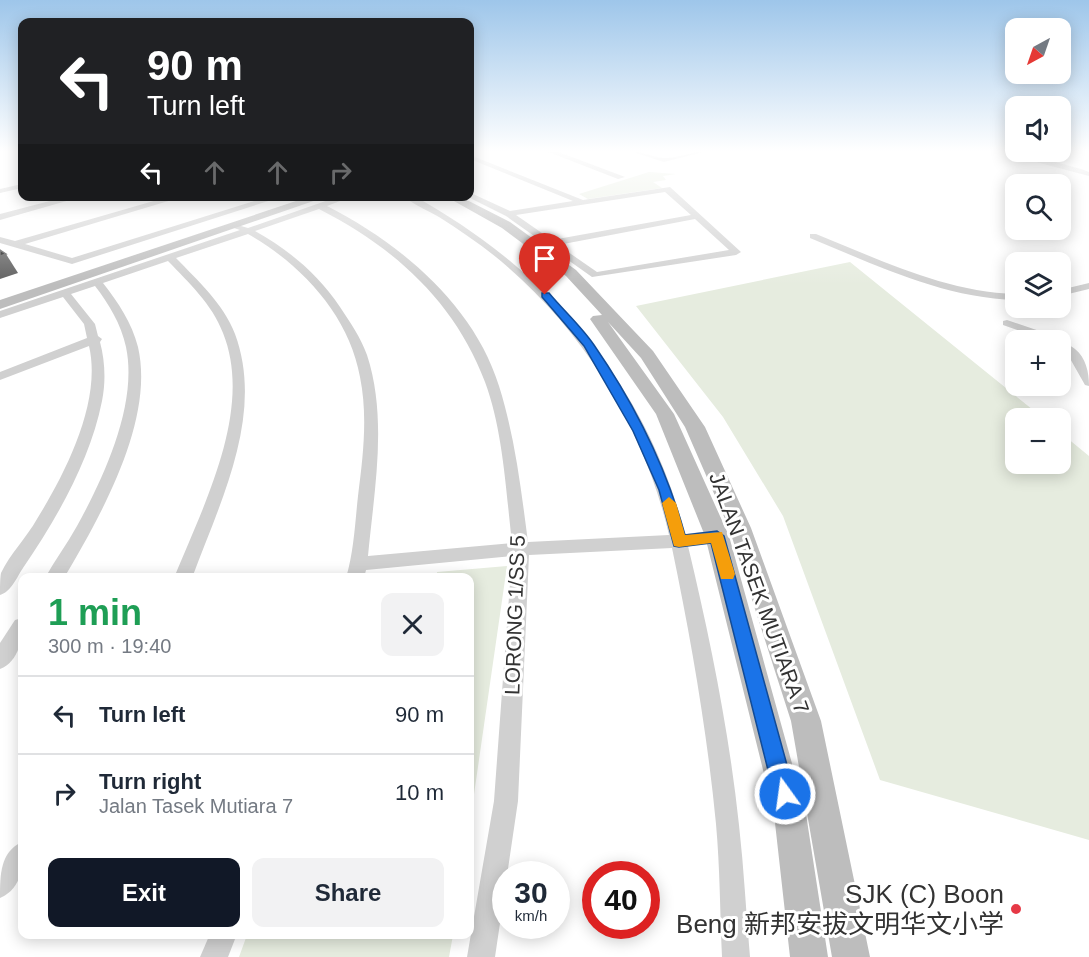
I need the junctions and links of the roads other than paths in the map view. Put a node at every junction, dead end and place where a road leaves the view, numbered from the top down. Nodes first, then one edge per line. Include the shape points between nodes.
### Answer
1 (567, 196) edge
2 (623, 196) edge
3 (675, 196) edge
4 (474, 198) edge
5 (61, 201) edge
6 (163, 201) edge
7 (266, 201) edge
8 (312, 201) edge
9 (314, 201) edge
10 (319, 201) edge
11 (418, 201) edge
12 (444, 201) edge
13 (460, 201) edge
14 (581, 202) junction
15 (257, 204) junction
16 (270, 209) junction
17 (509, 214) junction
18 (699, 216) junction
19 (0, 217) edge
20 (243, 228) junction
21 (813, 236) dead end
22 (0, 240) edge
23 (553, 243) junction
24 (16, 244) junction
25 (170, 258) junction
26 (97, 282) junction
27 (1089, 286) edge
28 (1071, 290) edge
29 (65, 293) junction
30 (0, 296) edge
31 (1005, 296) edge
32 (0, 305) edge
33 (0, 315) edge
34 (1007, 323) dead end
35 (1027, 330) edge
36 (96, 339) junction
37 (1071, 352) edge
38 (0, 376) edge
39 (1089, 382) edge
40 (717, 536) junction
41 (679, 542) junction
42 (521, 549) junction
43 (357, 571) edge
44 (57, 573) edge
45 (185, 573) edge
46 (0, 588) edge
47 (18, 632) edge
48 (0, 660) edge
49 (18, 860) edge
50 (0, 885) edge
51 (222, 939) edge
52 (214, 957) edge
53 (481, 957) edge
54 (735, 957) edge
55 (809, 957) edge
56 (851, 957) edge

1 - 14 street
2 - 14 street
3 - 18 street
4 - 17 street
5 - 19 street
6 - 24 street
7 - 15 street
8 - 16 street
9 - 20 street
10 - 42 street, LORONG 1/SS 5 via 405,260 457,315 475,345 492,384 509,455
11 - 41 street via 446,216 518,268 589,345 640,431 666,490
12 - 40 street, JALAN TASEK MUTIARA 7 via 540,261 603,324 665,414
13 - 56 street, JALAN TASEK MUTIARA 7 via 506,225 571,273 647,355 695,427 740,528 806,721
14 - 17 street
15 - 16 street
15 - 24 street via 79,259 66,261
16 - 30 street
17 - 23 street
18 - 23 street
18 - 23 street via 736,250 601,275 590,272
20 - 25 street
20 - 32 street
20 - 43 street via 283,253 315,281 350,330 362,357 368,386 370,440
21 - 31 street via 948,287 978,295
22 - 24 street
25 - 26 street
25 - 45 street via 217,305 230,332 240,376 231,452
26 - 29 street
26 - 44 street via 126,328 134,360 131,405 111,473
27 - 28 street
29 - 33 street
29 - 36 street via 85,313
34 - 35 street
36 - 38 street
36 - 46 street via 98,373 88,428 69,478 35,539
37 - 39 street
40 - 41 street
40 - 55 street, JALAN TASEK MUTIARA 7 via 790,814
41 - 42 street
41 - 54 street via 702,650 726,805
42 - 43 street
42 - 53 street, LORONG 1/SS 5 via 506,801
47 - 48 street
49 - 50 street
51 - 52 street

